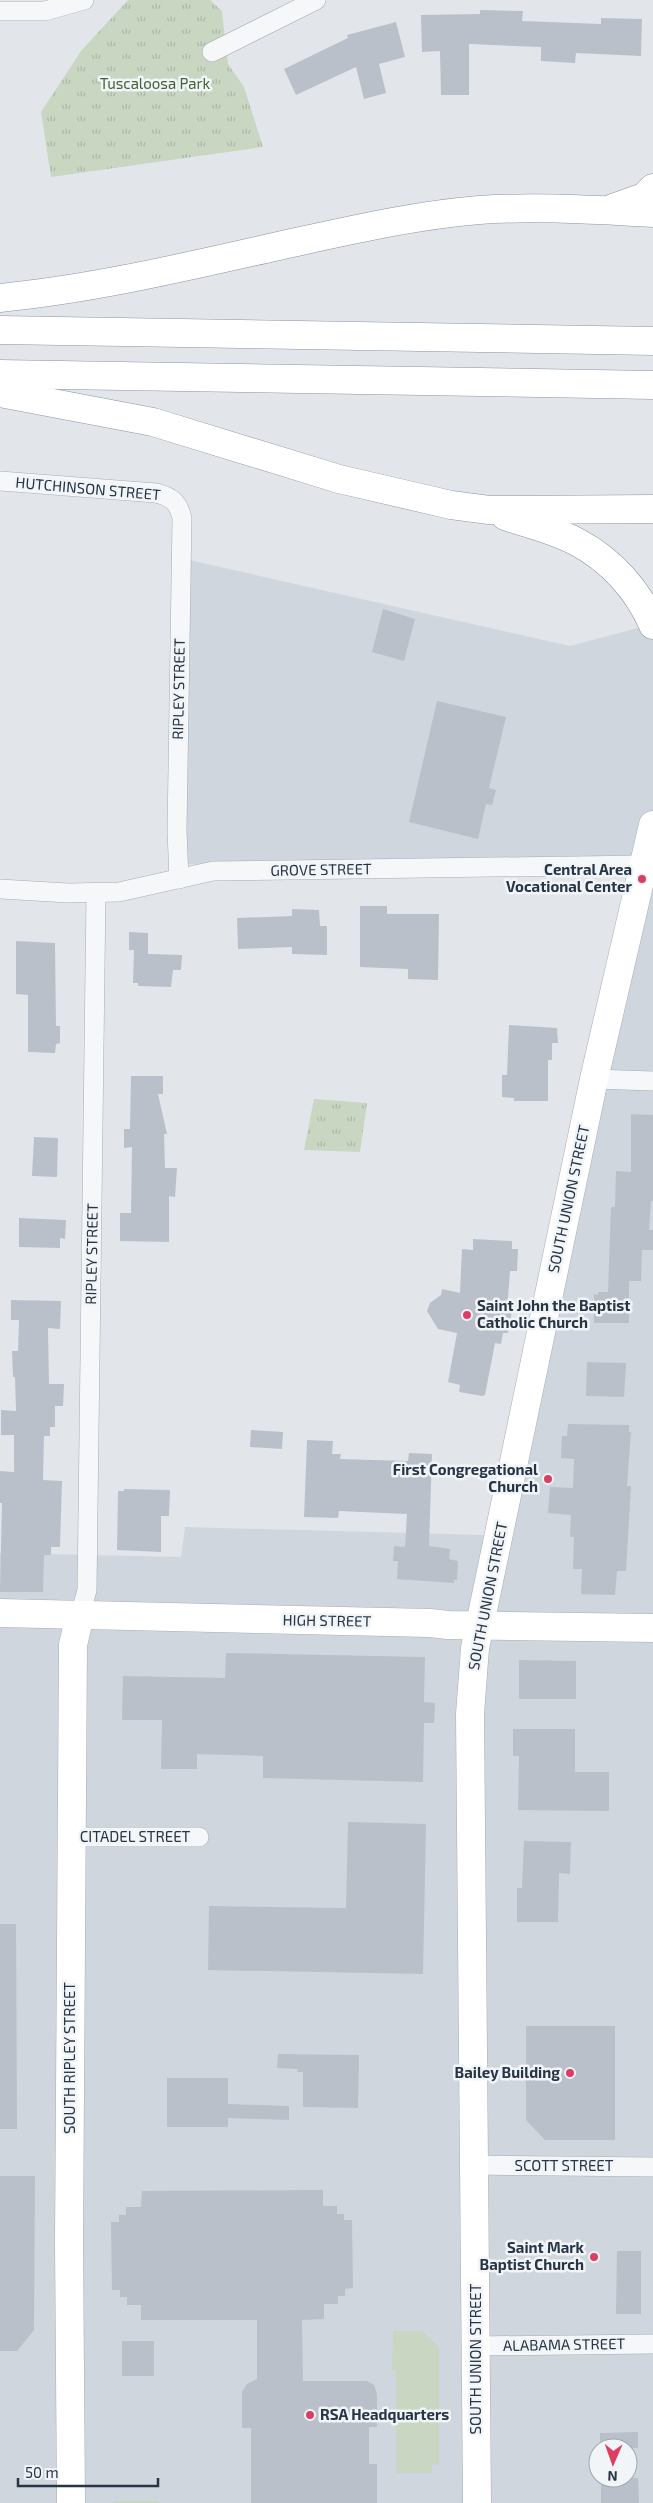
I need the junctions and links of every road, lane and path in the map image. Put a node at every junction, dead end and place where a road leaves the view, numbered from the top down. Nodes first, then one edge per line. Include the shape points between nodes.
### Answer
1 (84, 0) edge
2 (316, 0) edge
3 (0, 11) edge
4 (212, 52) dead end
5 (653, 188) edge
6 (607, 211) junction
7 (653, 212) edge
8 (0, 298) edge
9 (0, 330) edge
10 (653, 341) edge
11 (0, 374) edge
12 (653, 385) edge
13 (0, 393) edge
14 (0, 481) edge
15 (174, 500) joint
16 (653, 509) edge
17 (489, 510) junction
18 (653, 625) edge
19 (653, 825) edge
20 (644, 865) junction
21 (179, 879) junction
22 (0, 889) edge
23 (96, 893) junction
24 (594, 1079) junction
25 (653, 1081) edge
26 (0, 1613) edge
27 (80, 1615) junction
28 (481, 1626) junction
29 (653, 1628) edge
30 (71, 1837) junction
31 (199, 1838) dead end
32 (474, 2165) junction
33 (653, 2167) edge
34 (653, 2344) edge
35 (475, 2346) junction
36 (71, 2503) edge
37 (477, 2503) edge

1 - 3 street via 45,11
2 - 4 street
5 - 6 main road via 644,197
6 - 7 main road
6 - 8 main road via 545,208 428,216 112,282
9 - 10 main road
11 - 12 main road
13 - 17 main road via 153,422 355,483
14 - 15 street, HUTCHINSON STREET via 156,493
15 - 21 street, RIPLEY STREET via 182,518
16 - 17 main road
17 - 18 main road via 576,542 604,560 623,577 641,601
19 - 20 main road, SOUTH UNION STREET
20 - 21 street, GROVE STREET via 213,872
20 - 24 main road, SOUTH UNION STREET
21 - 23 street, GROVE STREET via 119,892
22 - 23 street, GROVE STREET
23 - 27 street, RIPLEY STREET via 87,1590
24 - 25 street
24 - 28 main road, SOUTH UNION STREET
26 - 27 main road, HIGH STREET
27 - 28 main road, HIGH STREET
27 - 30 main road, SOUTH RIPLEY STREET via 72,1645
28 - 29 main road, HIGH STREET
28 - 32 main road, SOUTH UNION STREET via 475,1648 470,1714
30 - 31 street, CITADEL STREET
30 - 36 main road, SOUTH RIPLEY STREET
32 - 33 street, SCOTT STREET
32 - 35 main road, SOUTH UNION STREET
34 - 35 street, ALABAMA STREET
35 - 37 main road, SOUTH UNION STREET

